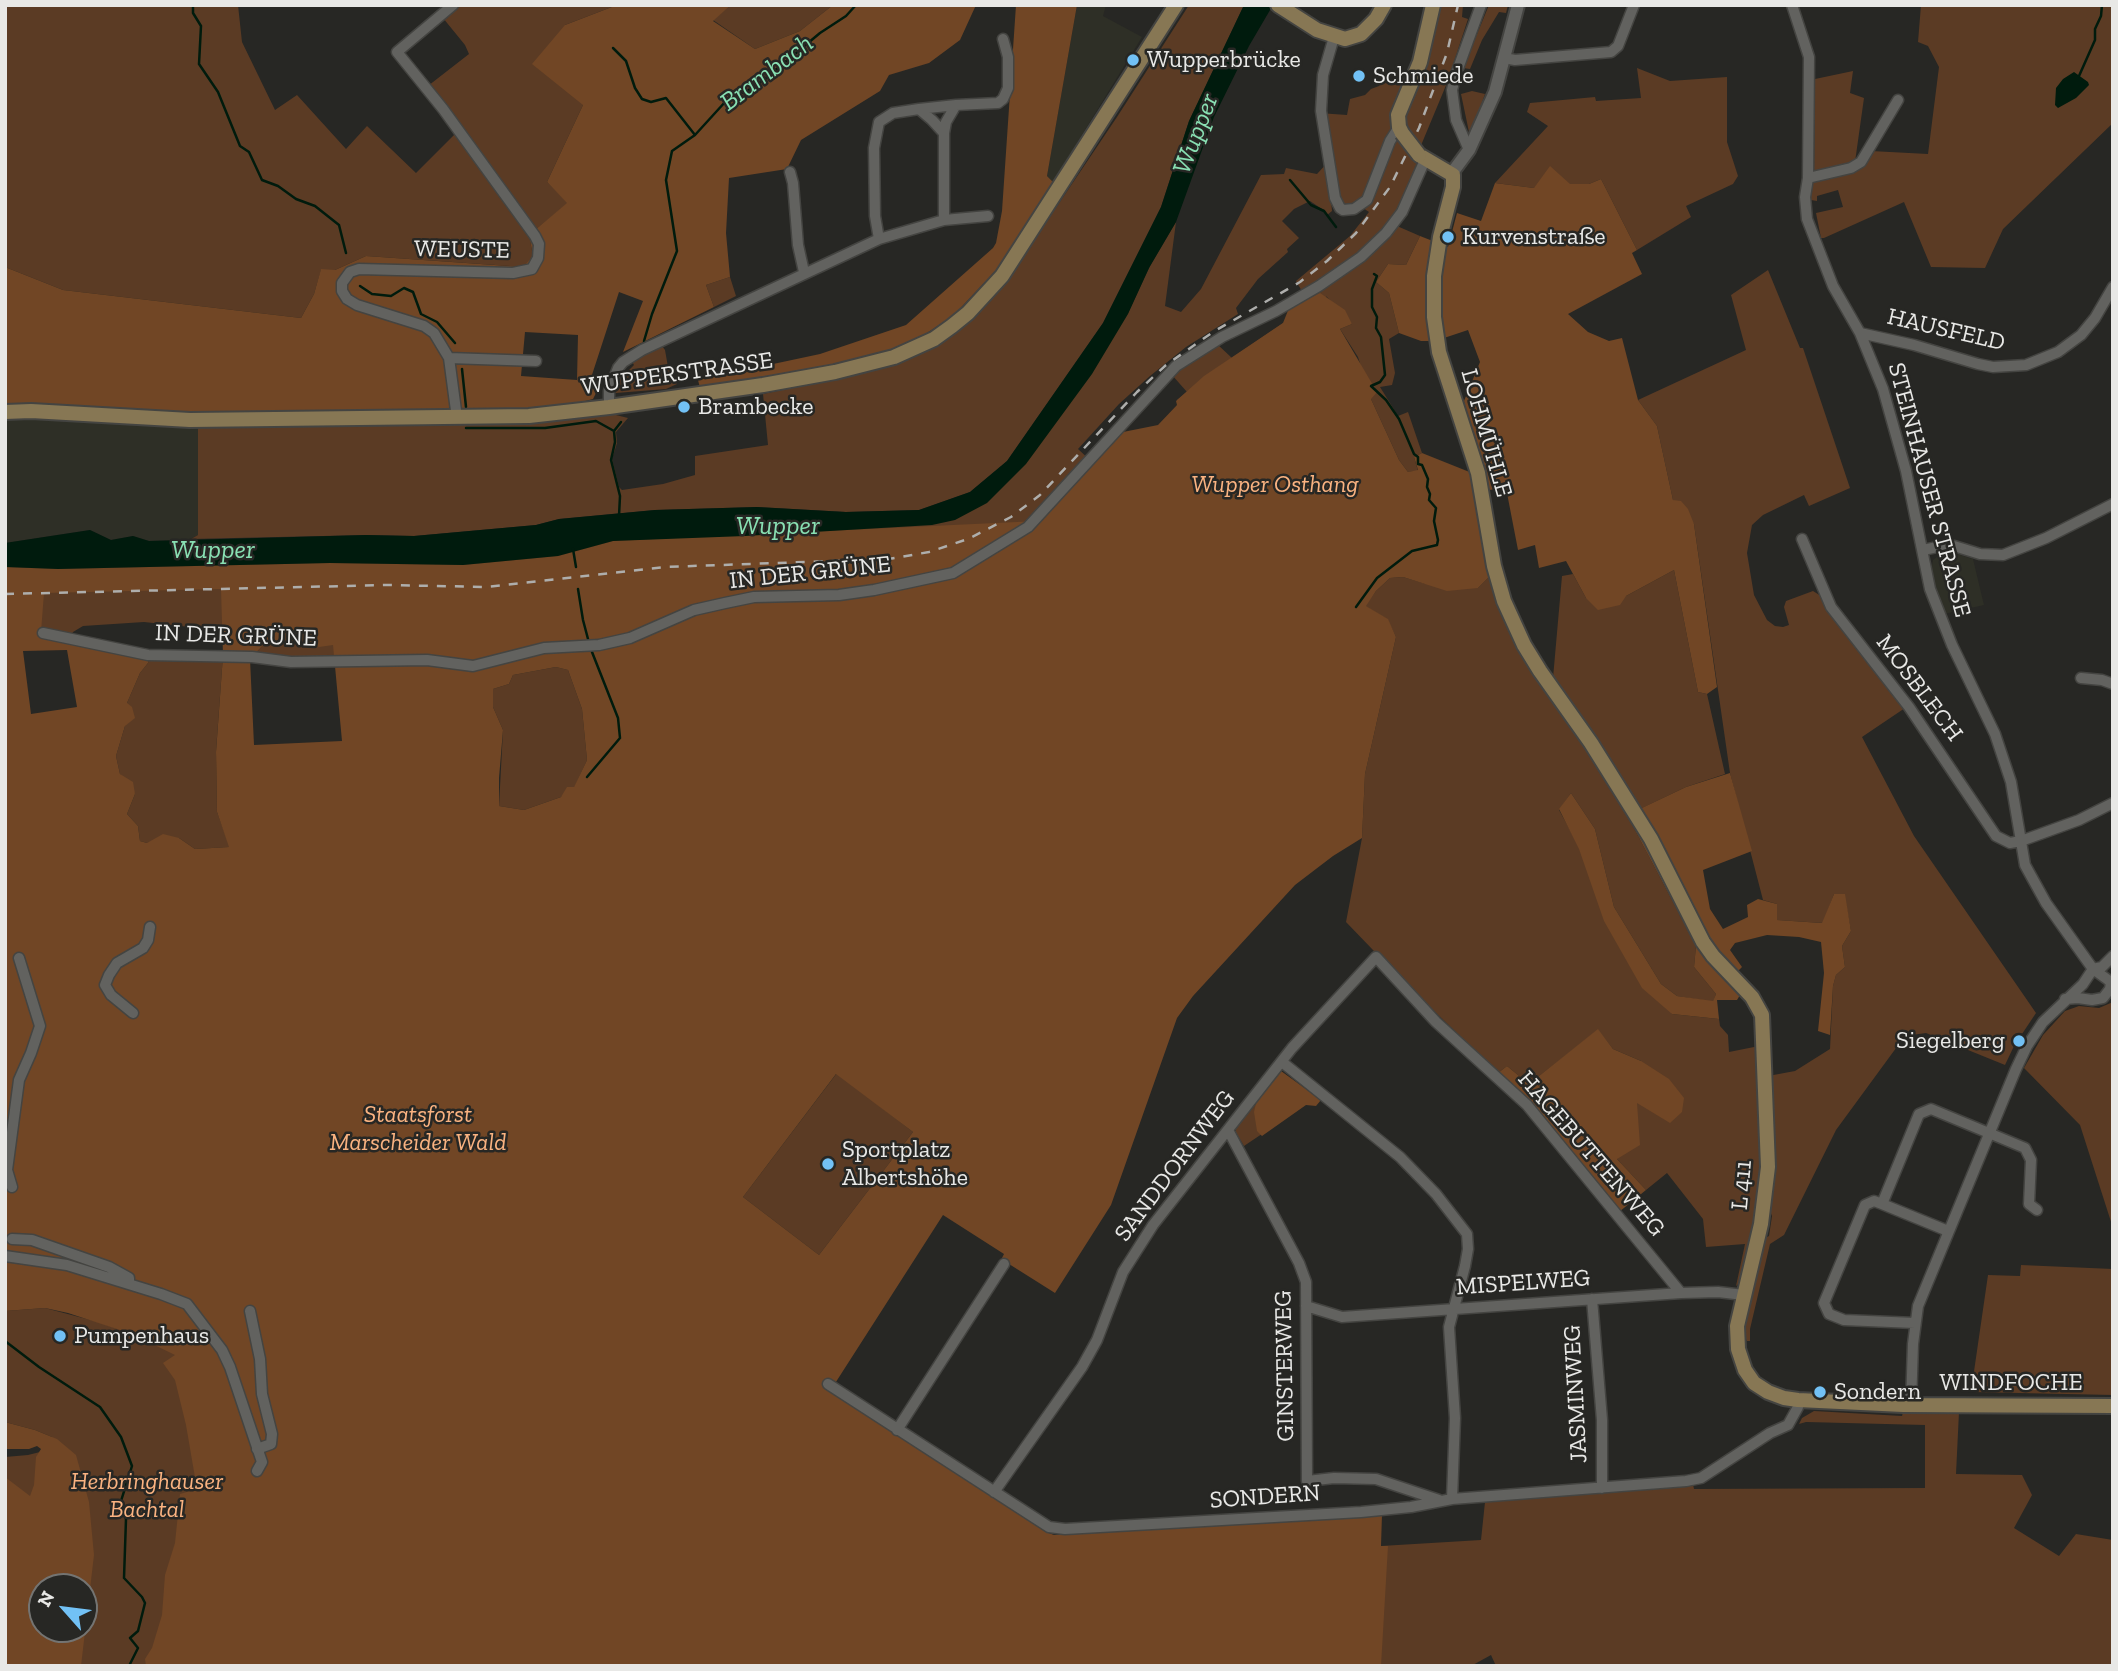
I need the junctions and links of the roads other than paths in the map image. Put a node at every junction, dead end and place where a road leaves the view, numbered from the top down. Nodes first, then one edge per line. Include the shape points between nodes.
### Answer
1 (453, 5) edge
2 (1176, 5) edge
3 (1278, 5) edge
4 (1384, 5) edge
5 (1433, 5) edge
6 (1481, 5) edge
7 (1518, 5) edge
8 (1633, 5) edge
9 (1792, 5) edge
10 (1334, 37) junction
11 (1003, 38) dead end
12 (1504, 58) junction
13 (1898, 100) dead end
14 (957, 106) junction
15 (919, 109) junction
16 (1400, 130) junction
17 (944, 133) junction
18 (1469, 150) junction
19 (1422, 157) junction
20 (790, 172) dead end
21 (1452, 173) junction
22 (1808, 178) junction
23 (988, 216) dead end
24 (944, 220) junction
25 (879, 239) junction
26 (804, 272) junction
27 (2113, 287) edge
28 (1860, 333) junction
29 (449, 358) junction
30 (536, 361) dead end
31 (609, 407) junction
32 (5, 412) edge
33 (457, 418) junction
34 (2113, 505) edge
35 (1801, 539) dead end
36 (1923, 550) junction
37 (43, 634) dead end
38 (2081, 678) dead end
39 (2113, 684) edge
40 (2113, 803) edge
41 (2021, 841) junction
42 (150, 927) dead end
43 (2113, 956) edge
44 (1376, 957) joint
45 (19, 958) dead end
46 (2093, 968) junction
47 (2111, 982) edge
48 (2065, 999) junction
49 (133, 1013) dead end
50 (1282, 1062) junction
51 (1764, 1076) joint
52 (1228, 1130) junction
53 (1989, 1132) junction
54 (12, 1187) dead end
55 (1882, 1204) junction
56 (2037, 1209) dead end
57 (1948, 1231) junction
58 (12, 1239) dead end
59 (5, 1256) edge
60 (1004, 1264) dead end
61 (129, 1284) junction
62 (1681, 1293) junction
63 (1744, 1295) junction
64 (1592, 1299) junction
65 (1306, 1306) junction
66 (1455, 1309) junction
67 (250, 1311) dead end
68 (1915, 1323) junction
69 (828, 1384) dead end
70 (1798, 1399) junction
71 (1911, 1405) junction
72 (2113, 1406) edge
73 (897, 1430) junction
74 (257, 1449) junction
75 (257, 1471) dead end
76 (1602, 1488) junction
77 (994, 1492) junction
78 (1447, 1500) junction

1 - 29 street, WEUSTE via 397,52 536,236 538,258 531,269 513,274 359,269 342,283 347,299 357,305 434,333
2 - 31 main road, WUPPERSTRASSE via 1002,276 968,313 934,339 835,372
3 - 10 main road
4 - 10 main road via 1357,37
5 - 16 main road via 1420,62 1400,108
6 - 18 street via 1452,90 1456,120
7 - 12 street
8 - 12 street via 1618,46 1611,52
9 - 22 street, STEINHAUSER STRASSE via 1809,57
10 - 16 street via 1323,75 1321,111 1339,208 1354,209 1367,200 1390,141
11 - 14 street via 1008,88 1003,99
12 - 18 street via 1495,92
13 - 22 street via 1861,162
14 - 15 street
14 - 17 street
15 - 17 street
15 - 25 street via 886,116 876,131
16 - 19 main road, bridge
17 - 24 street
18 - 21 street
19 - 21 main road
19 - 37 street, IN DER GRÜNE via 1402,212 1361,257 1319,286 1176,366 1028,527 953,573 839,595 754,597 694,610 630,638 544,648 473,666 426,660 291,662 148,655
20 - 26 street
21 - 51 main road, LOHMÜHLE / L 411 via 1453,187 1438,246 1434,317 1439,352 1478,473 1499,586 1524,645 1651,839 1703,942 1752,997 1762,1015
22 - 28 street, STEINHAUSER STRASSE via 1807,219 1833,286
23 - 24 street
24 - 25 street
25 - 26 street
26 - 31 street via 622,362 608,391
27 - 28 street, HAUSFELD via 2081,335 2026,365 1993,367
28 - 36 street, STEINHAUSER STRASSE via 1884,389
29 - 30 street
29 - 33 street, WEUSTE
31 - 33 main road, WUPPERSTRASSE
32 - 33 main road, WUPPERSTRASSE via 190,420
34 - 36 street via 2003,555 1954,546
35 - 41 street, MOSBLECH via 1831,607 1930,736 1989,828 2010,843
36 - 41 street, STEINHAUSER STRASSE via 1942,622 2009,774
38 - 39 street
40 - 41 street
41 - 46 street, STEINHAUSER STRASSE via 2032,880
42 - 49 street via 142,948 117,963 106,985
43 - 46 street via 2102,967
44 - 50 street, SANDDORNWEG
44 - 62 street, HAGEBUTTENWEG via 1436,1022 1527,1105
45 - 54 street via 40,1026 19,1080 7,1170
46 - 47 street, STEINHAUSER STRASSE
46 - 48 street
47 - 48 street, STEINHAUSER STRASSE via 2103,998
48 - 53 street via 2024,1052
50 - 52 street, SANDDORNWEG
50 - 66 street via 1401,1157 1467,1234
51 - 63 main road, L 411 / L 411 via 1767,1181
52 - 65 street, GINSTERWEG via 1299,1263 1306,1282
52 - 77 street, SANDDORNWEG via 1136,1248 1082,1367
53 - 55 street via 1931,1109 1919,1114
53 - 56 street via 2028,1152 2029,1203
53 - 57 street
55 - 57 street
55 - 68 street via 1865,1205 1824,1303 1829,1314 1844,1320
57 - 68 street
58 - 61 street via 33,1240 109,1266 129,1278
59 - 61 street via 67,1265
60 - 73 street
61 - 74 street via 187,1304 208,1331 230,1367
62 - 63 street, MISPELWEG
62 - 64 street, MISPELWEG
63 - 70 main road, WINDFOCHE / L 411 via 1737,1335 1745,1370 1768,1392
64 - 66 street, MISPELWEG
64 - 76 street, JASMINWEG via 1602,1420
65 - 66 street, MISPELWEG via 1342,1317
65 - 78 street, GINSTERWEG via 1307,1481 1376,1479
66 - 78 street via 1449,1327 1455,1418
67 - 74 street via 272,1434 271,1444
68 - 71 street
69 - 73 street, SONDERN
70 - 71 main road, WINDFOCHE / L 411
70 - 76 street, SONDERN via 1788,1425 1701,1478
71 - 72 main road, WINDFOCHE / L 411
73 - 77 street, SONDERN
74 - 75 street via 262,1462
76 - 78 street, SONDERN
77 - 78 street, SONDERN via 1055,1529 1362,1512

